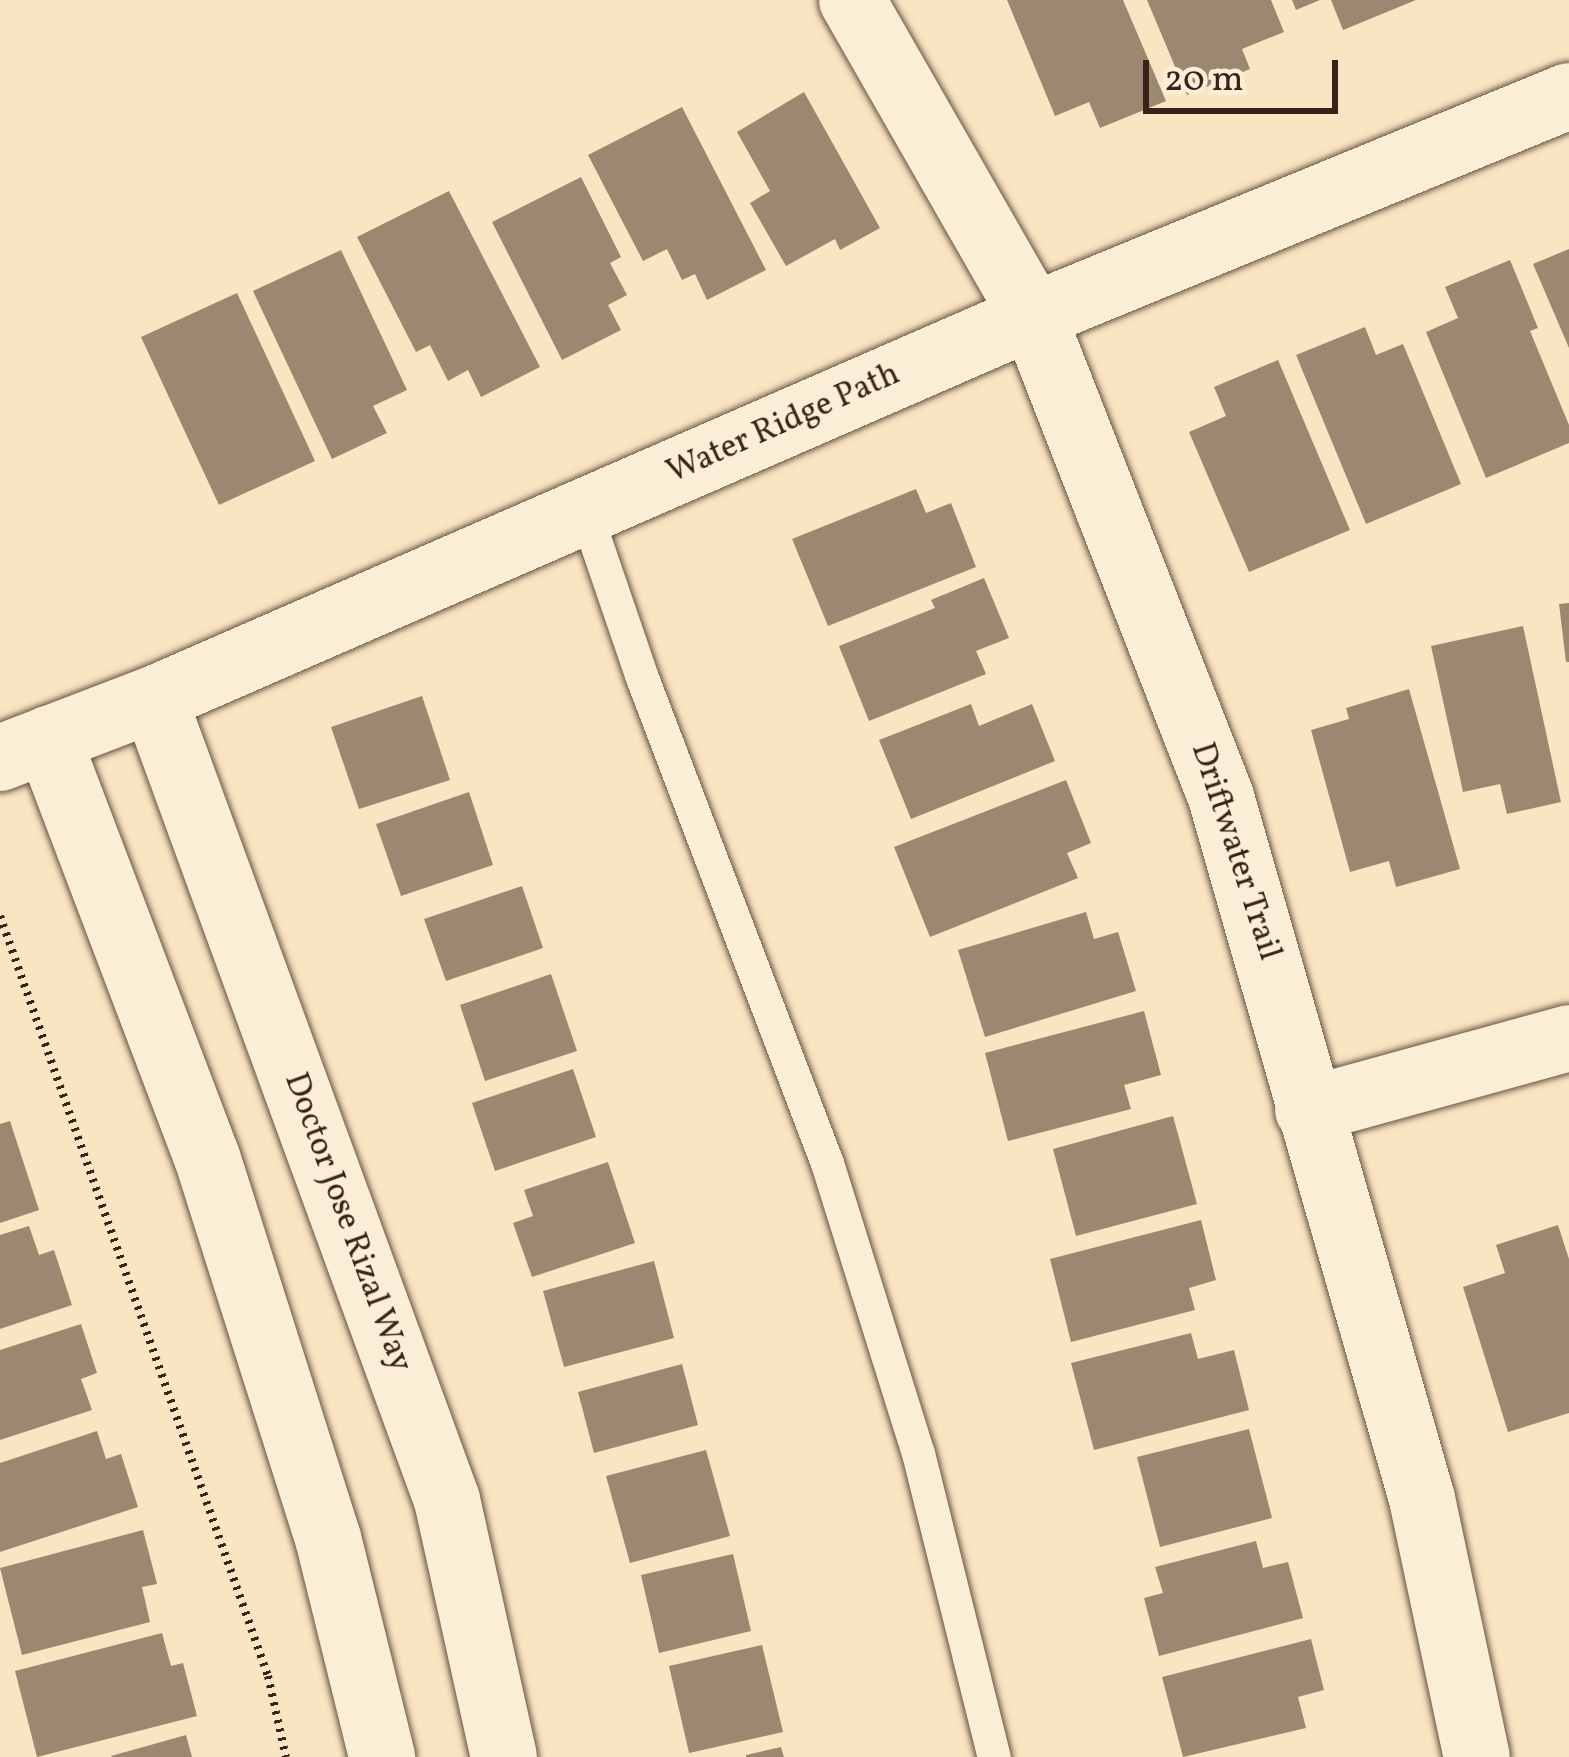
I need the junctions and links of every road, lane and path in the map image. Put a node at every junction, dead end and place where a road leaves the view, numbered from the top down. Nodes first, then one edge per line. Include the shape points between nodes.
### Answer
1 (852, 0) edge
2 (1569, 95) edge
3 (1033, 316) junction
4 (585, 512) junction
5 (154, 699) junction
6 (24, 748) edge
7 (0, 916) edge
8 (1569, 1038) edge
9 (1308, 1111) junction
10 (286, 1757) edge
11 (382, 1757) edge
12 (504, 1757) edge
13 (994, 1757) edge
14 (1477, 1757) edge

1 - 3 street, Driftwater Trail
2 - 3 street, Water Ridge Path
3 - 4 street, Water Ridge Path
3 - 9 street, Driftwater Trail via 1220,796
4 - 5 street, Water Ridge Path
4 - 13 lane via 827,1163 918,1454
5 - 6 street, Water Ridge Path
5 - 12 street, Doctor Jose Rizal Way via 447,1500
6 - 11 street via 207,1157 328,1538
7 - 10 path via 268,1676
8 - 9 street
9 - 14 street, Driftwater Trail via 1422,1498

